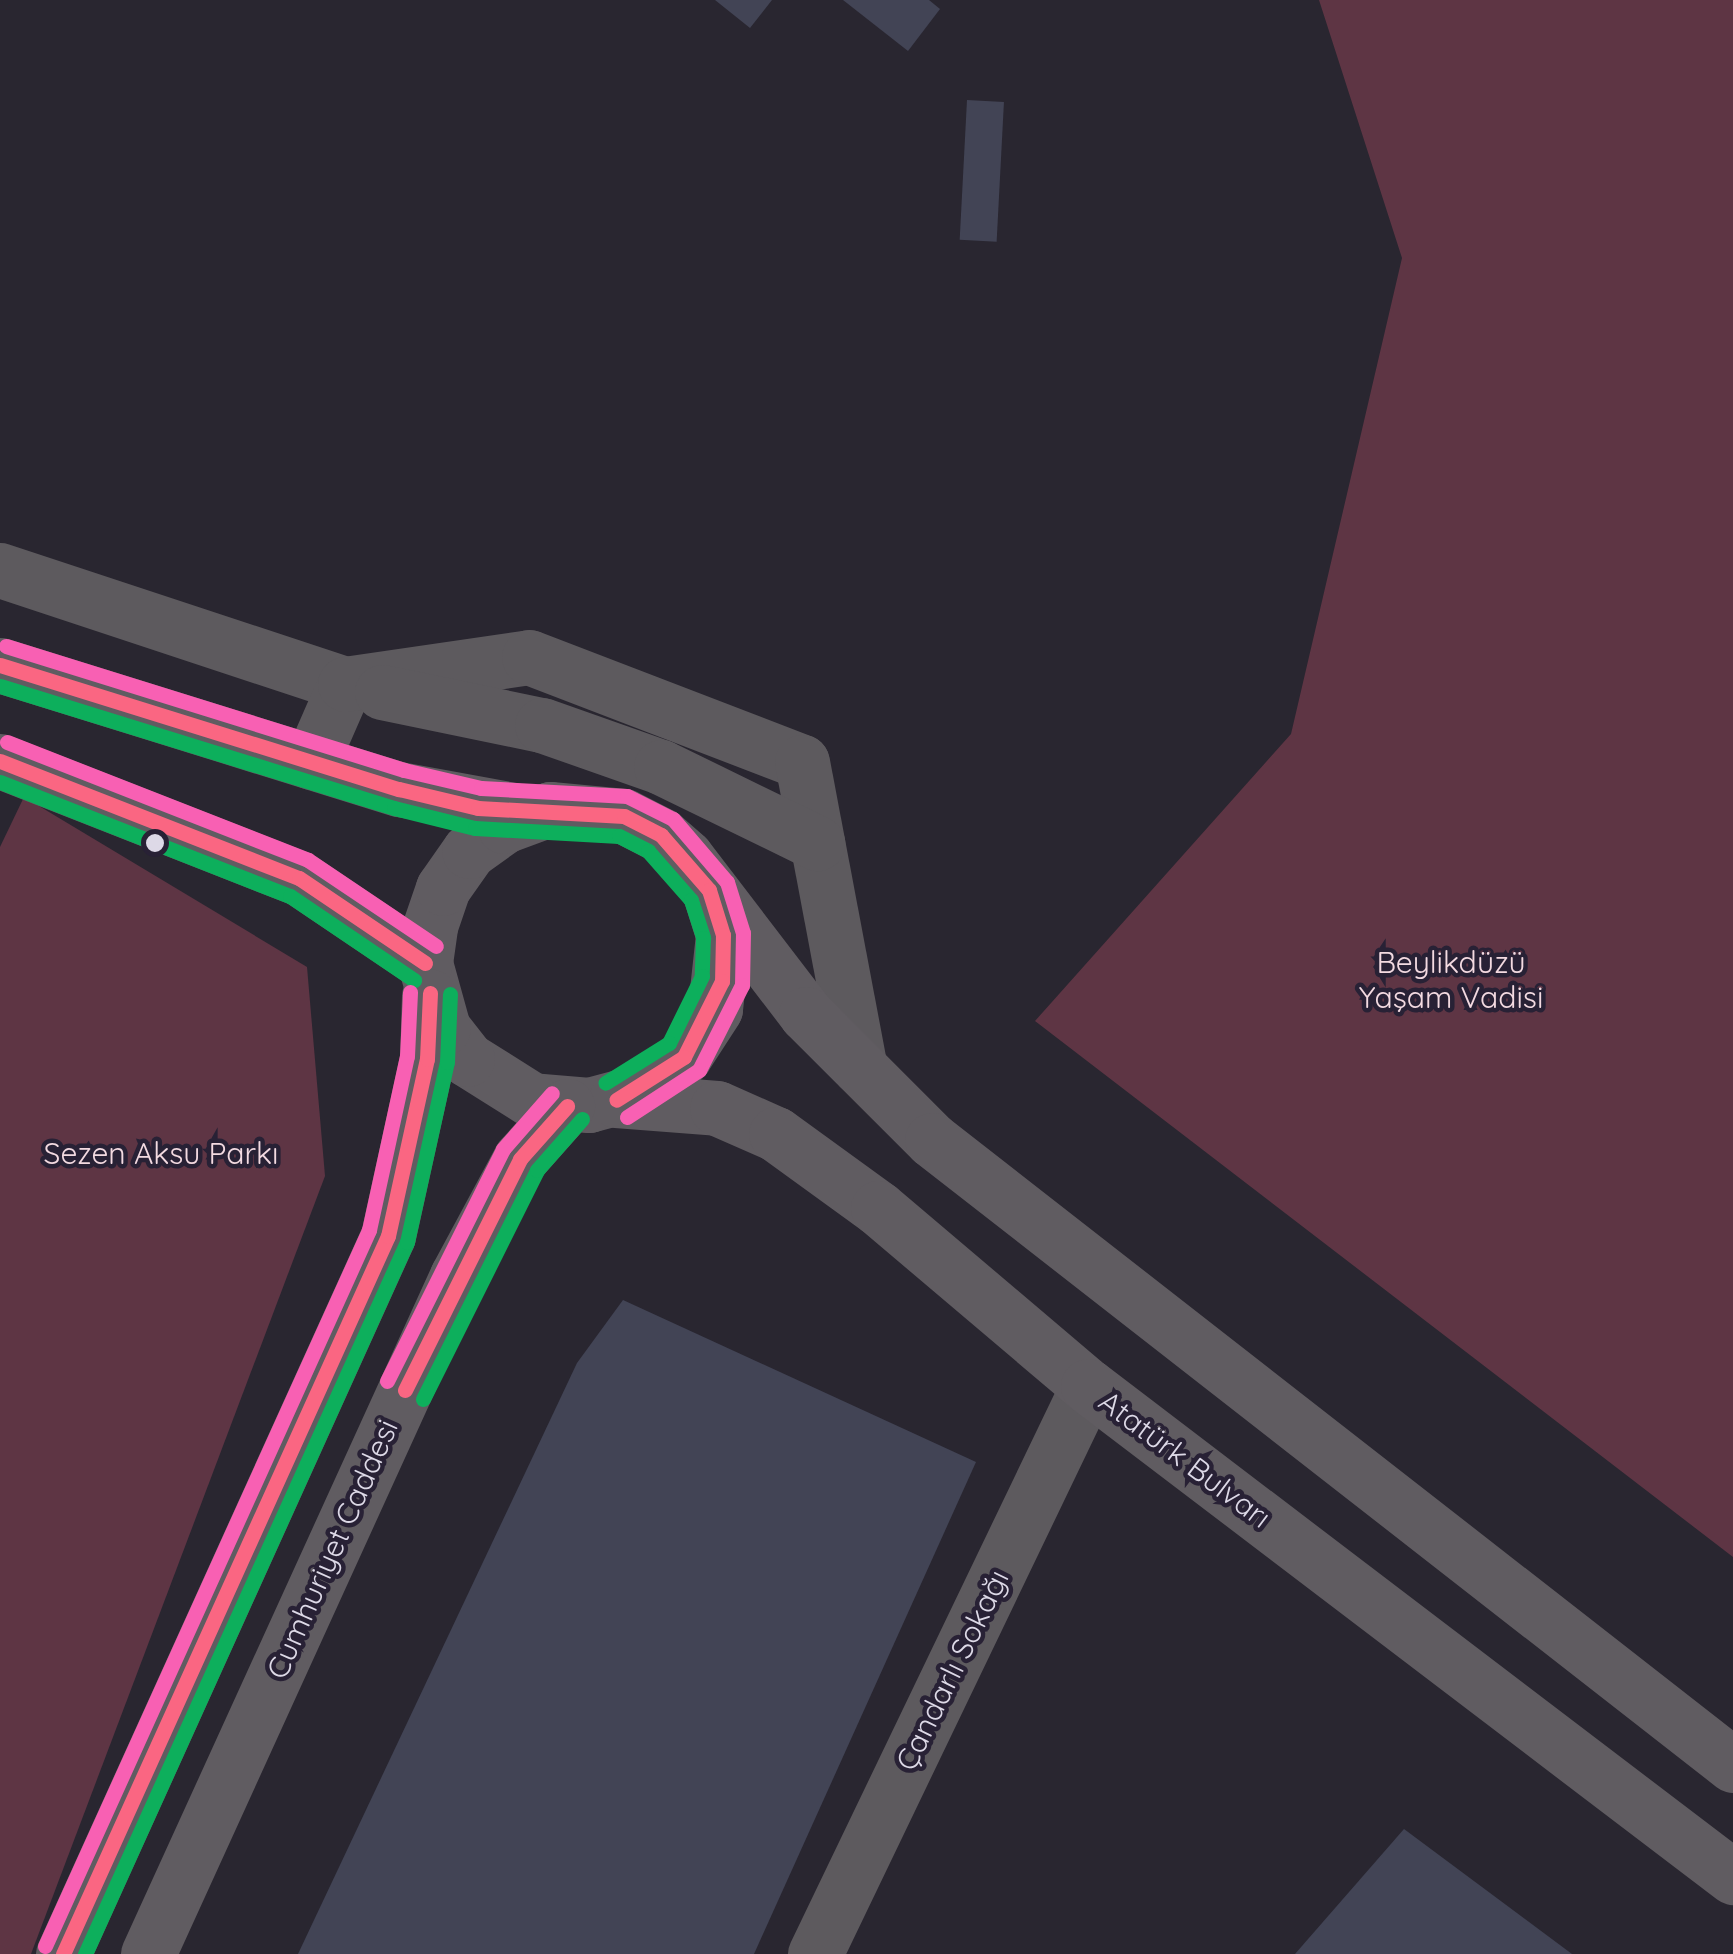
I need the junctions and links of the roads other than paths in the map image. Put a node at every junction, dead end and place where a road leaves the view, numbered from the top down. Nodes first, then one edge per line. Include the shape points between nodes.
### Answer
1 (0, 570) edge
2 (0, 665) edge
3 (345, 684) junction
4 (312, 762) junction
5 (2, 765) edge
6 (530, 813) junction
7 (709, 890) junction
8 (427, 978) junction
9 (860, 1068) junction
10 (592, 1103) junction
11 (1088, 1386) junction
12 (1733, 1764) edge
13 (1733, 1877) edge
14 (63, 1954) edge
15 (148, 1954) edge
16 (815, 1954) edge

1 - 3 street
2 - 4 main road
3 - 4 street
3 - 9 street via 529,657 802,762
4 - 6 main road via 478,808
5 - 8 main road via 299,878
6 - 7 main road via 624,816 661,835
6 - 8 main road via 469,852 442,888
7 - 9 main road
7 - 10 main road via 723,935 714,1010 674,1067
8 - 10 main road via 466,1059 501,1086
8 - 14 main road via 427,1058 388,1236
9 - 12 main road via 932,1140 1038,1227
10 - 11 main road, Atatürk Bulvarı via 717,1108 776,1134 878,1208
10 - 15 main road, Cumhuriyet Caddesi via 520,1159 457,1276
11 - 13 main road, Atatürk Bulvarı
11 - 16 street, Çandarlı Sokağı

